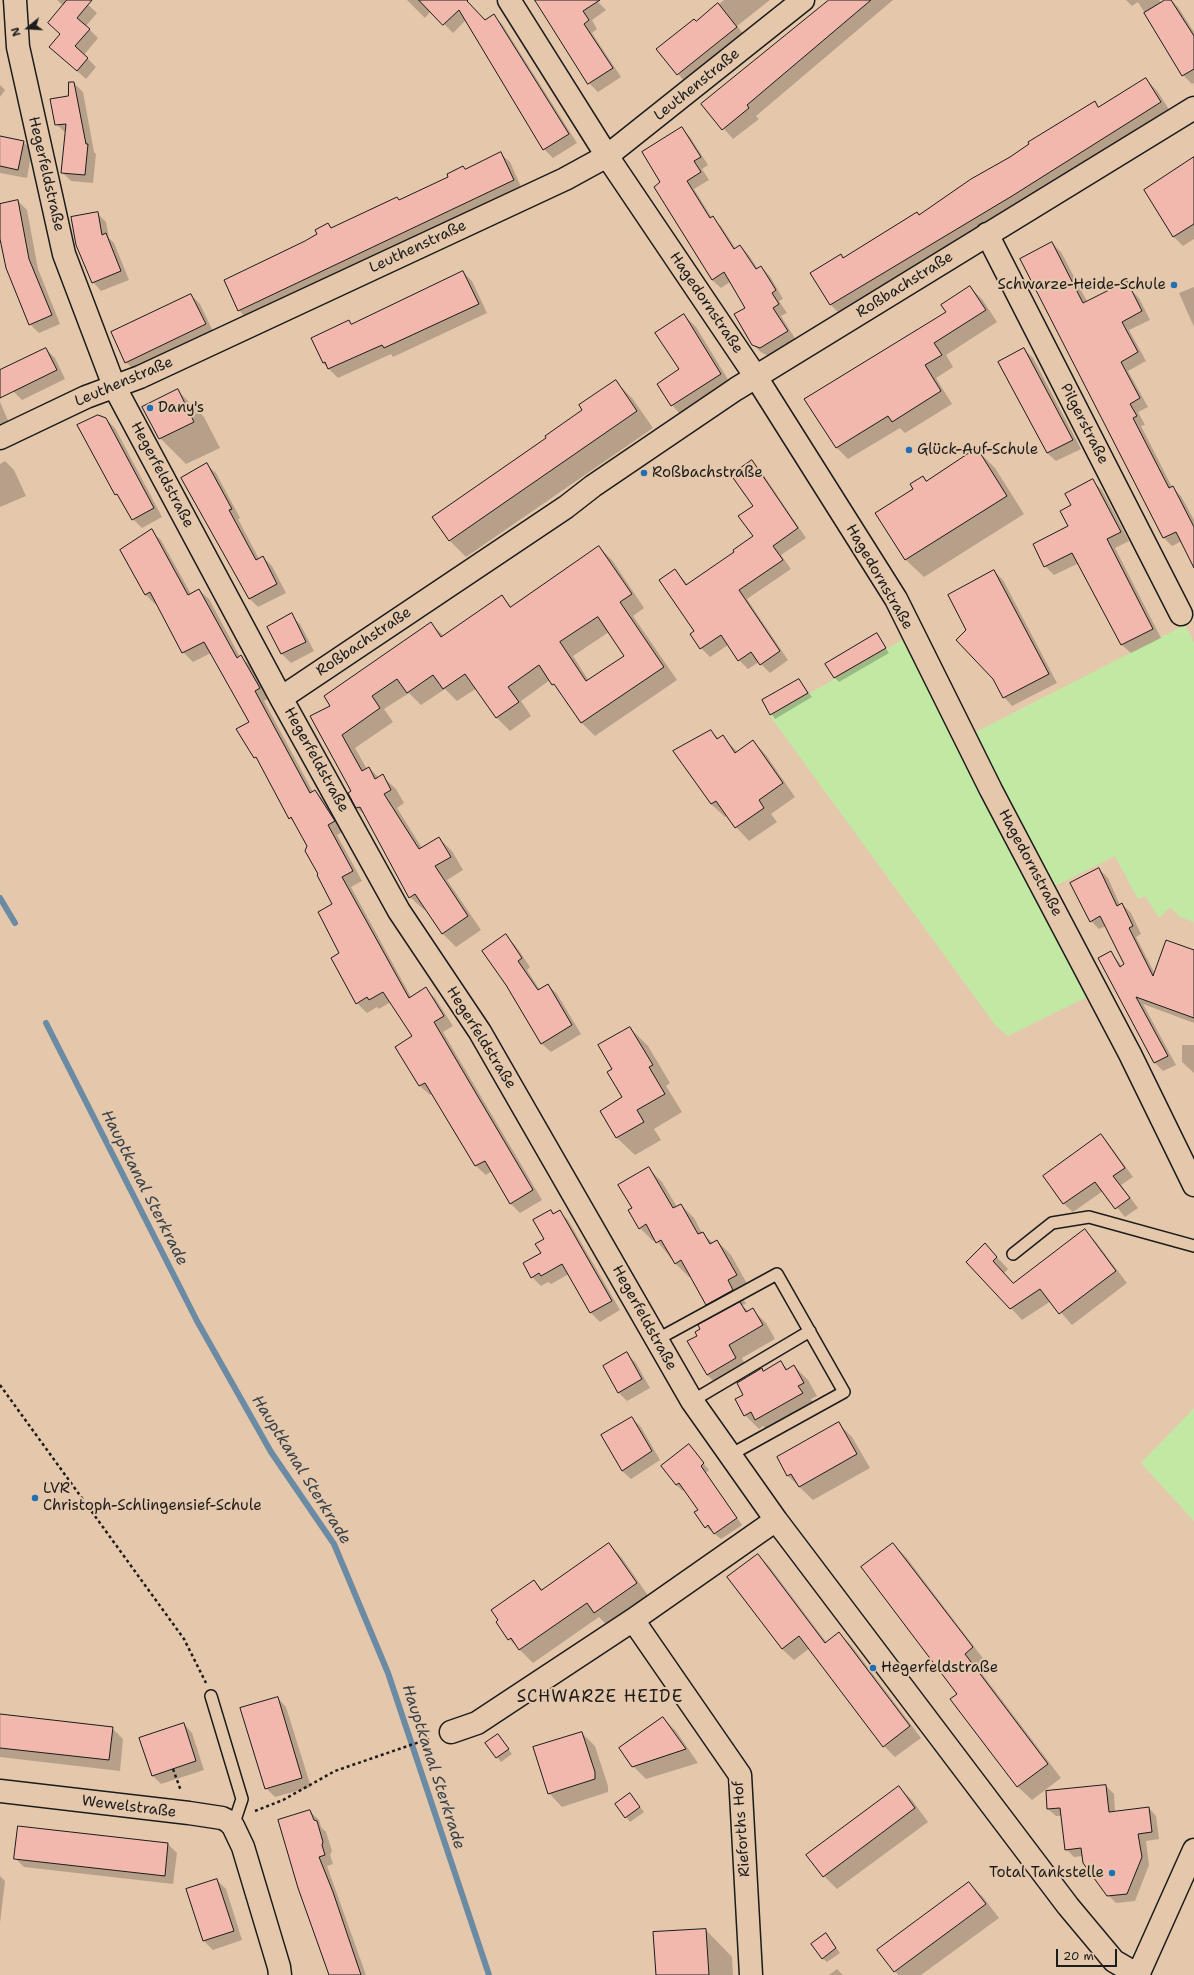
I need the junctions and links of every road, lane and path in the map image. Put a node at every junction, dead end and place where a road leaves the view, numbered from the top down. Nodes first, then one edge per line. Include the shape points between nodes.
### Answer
1 (14, 0) edge
2 (509, 0) edge
3 (803, 0) edge
4 (1194, 108) edge
5 (607, 156) junction
6 (987, 234) junction
7 (756, 377) junction
8 (114, 386) junction
9 (0, 438) edge
10 (1181, 614) dead end
11 (282, 698) junction
12 (1194, 1185) edge
13 (1194, 1246) edge
14 (1013, 1254) dead end
15 (810, 1331) junction
16 (656, 1340) junction
17 (0, 1385) edge
18 (692, 1401) junction
19 (730, 1456) junction
20 (776, 1520) junction
21 (633, 1620) junction
22 (211, 1696) joint
23 (450, 1732) joint
24 (0, 1791) edge
25 (233, 1826) junction
26 (1194, 1850) edge
27 (280, 1975) edge
28 (751, 1975) edge
29 (1138, 1975) edge

1 - 8 street, Hegerfeldstraße via 18,47 64,254
2 - 5 street, Hagedornstraße
3 - 5 street, Leuthenstraße
4 - 6 street, Roßbachstraße
5 - 7 street, Hagedornstraße
5 - 8 street, Leuthenstraße via 565,179 147,374
6 - 7 street, Roßbachstraße
6 - 10 street, Pilgerstraße
7 - 11 street, Roßbachstraße
7 - 12 street, Hagedornstraße via 896,599 984,776 1130,1054
8 - 9 street, Leuthenstraße
8 - 11 street, Hegerfeldstraße
11 - 16 street, Hegerfeldstraße via 400,911 480,1032
13 - 14 lane via 1090,1217 1052,1223
15 - 16 lane via 777,1274
15 - 18 lane
15 - 19 lane via 844,1392
16 - 18 street, Hegerfeldstraße
17 - 22 path via 184,1639 204,1676
18 - 19 street, Hegerfeldstraße
19 - 20 street, Hegerfeldstraße
20 - 21 street
20 - 29 street, Hegerfeldstraße via 1068,1906 1114,1961
21 - 23 street via 477,1723
21 - 28 street, Rieforths Hof via 740,1775
22 - 25 lane via 242,1799
23 - 25 path via 335,1771 284,1800 254,1812
24 - 25 street, Wewelstraße via 189,1813 222,1818
25 - 27 street via 243,1847
26 - 29 street

